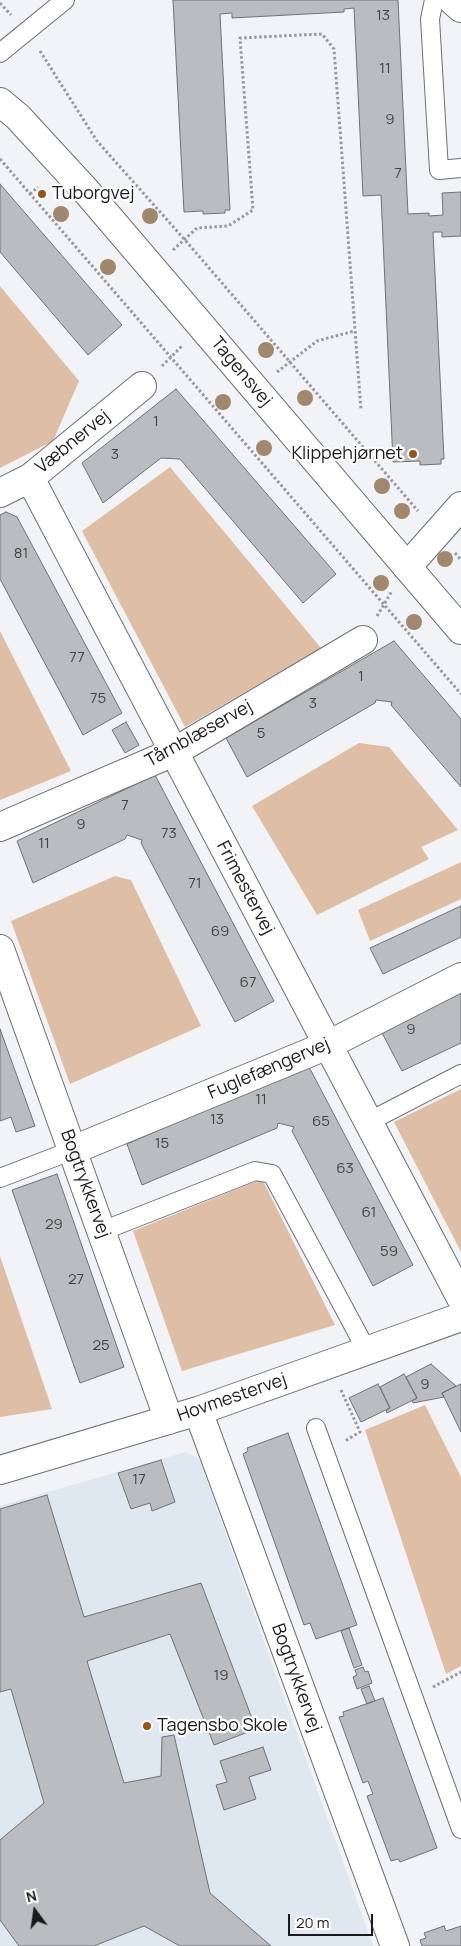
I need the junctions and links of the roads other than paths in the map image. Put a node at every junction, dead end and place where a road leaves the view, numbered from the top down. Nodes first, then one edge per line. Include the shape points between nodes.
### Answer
1 (65, 0) edge
2 (434, 0) edge
3 (452, 0) edge
4 (461, 8) edge
5 (0, 53) edge
6 (0, 85) edge
7 (9, 109) edge
8 (461, 168) edge
9 (142, 386) road end
10 (30, 478) junction
11 (0, 493) edge
12 (461, 506) edge
13 (407, 567) junction
14 (461, 630) edge
15 (363, 640) dead end
16 (174, 752) junction
17 (0, 827) edge
18 (0, 949) edge
19 (461, 977) edge
20 (328, 1045) junction
21 (461, 1074) edge
22 (368, 1122) junction
23 (73, 1150) junction
24 (0, 1178) edge
25 (102, 1231) junction
26 (461, 1298) edge
27 (461, 1317) edge
28 (367, 1351) junction
29 (198, 1410) junction
30 (169, 1420) junction
31 (316, 1428) dead end
32 (0, 1470) edge
33 (461, 1829) edge
34 (395, 1946) edge

1 - 5 lane
2 - 8 lane via 430,20 439,170
3 - 4 street
6 - 7 street, Tagensvej
7 - 13 street, Tagensvej via 153,268
9 - 10 street, Væbnervej
10 - 11 street, Væbnervej
10 - 16 street, Frimestervej
12 - 13 street
13 - 14 street, Tagensvej
15 - 16 street, Tårnblæservej
16 - 17 street, Tårnblæservej
16 - 20 street, Frimestervej
18 - 23 street, Bogtrykkervej
19 - 20 street, Fuglefængervej
20 - 22 street, Frimestervej
20 - 23 street, Fuglefængervej
21 - 22 lane
22 - 26 street, Frimestervej
23 - 24 lane
23 - 25 street, Bogtrykkervej
25 - 28 lane via 255,1171 272,1174
25 - 30 street, Bogtrykkervej
27 - 28 street, Hovmestervej
28 - 29 street, Hovmestervej
29 - 30 street, Hovmestervej
29 - 34 street, Bogtrykkervej
30 - 32 street, Hovmestervej
31 - 33 lane

